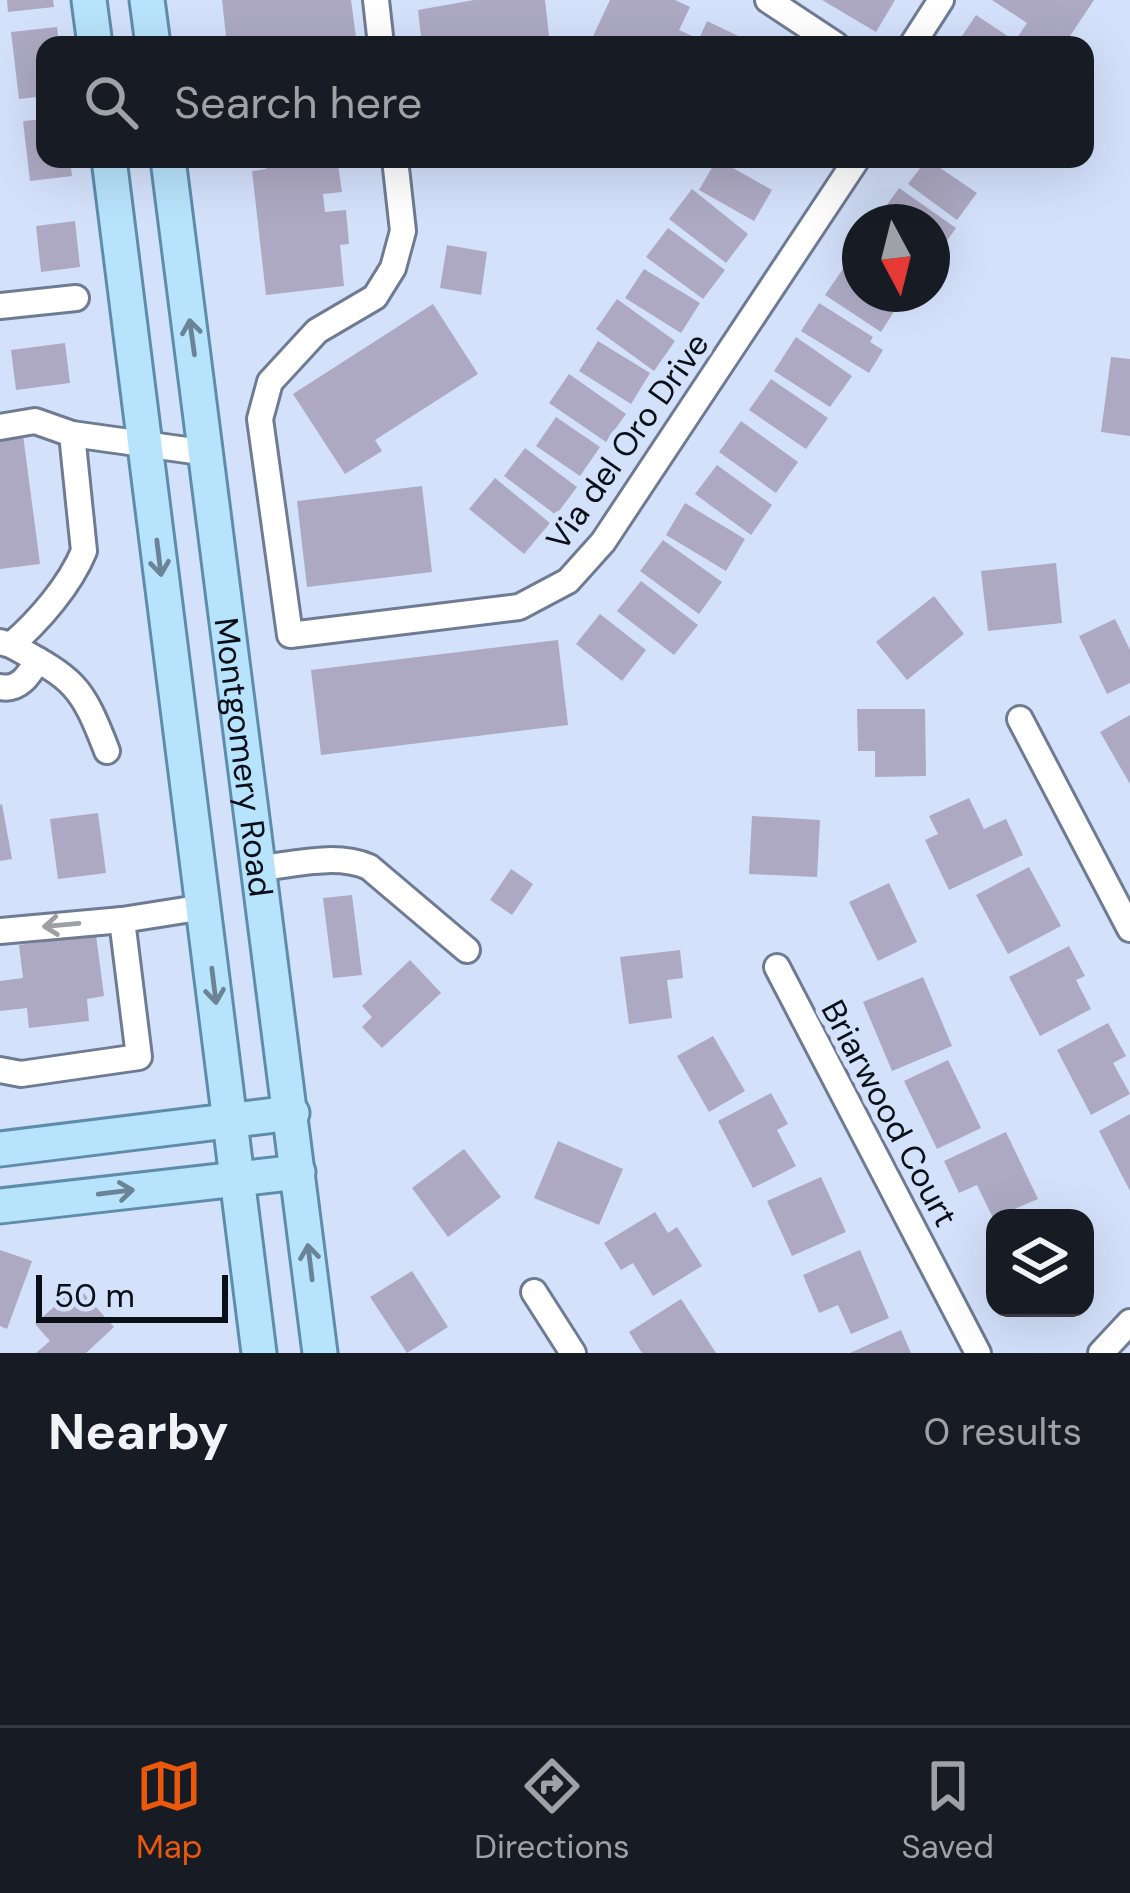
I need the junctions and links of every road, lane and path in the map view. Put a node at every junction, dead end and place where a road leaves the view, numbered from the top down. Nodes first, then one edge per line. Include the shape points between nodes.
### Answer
1 (89, 0) edge
2 (147, 0) edge
3 (376, 0) edge
4 (768, 0) edge
5 (941, 0) edge
6 (94, 36) edge
7 (152, 36) edge
8 (380, 36) edge
9 (822, 36) edge
10 (918, 36) edge
11 (110, 168) edge
12 (169, 168) edge
13 (395, 168) edge
14 (851, 168) edge
15 (76, 298) dead end
16 (0, 306) edge
17 (0, 427) edge
18 (72, 434) junction
19 (143, 442) junction
20 (208, 453) junction
21 (6, 644) edge
22 (38, 660) junction
23 (0, 687) edge
24 (1020, 719) dead end
25 (107, 751) dead end
26 (261, 868) junction
27 (204, 907) junction
28 (122, 920) junction
29 (1130, 929) edge
30 (0, 931) edge
31 (467, 950) dead end
32 (777, 967) dead end
33 (0, 1070) edge
34 (292, 1113) junction
35 (231, 1118) junction
36 (0, 1149) edge
37 (298, 1172) junction
38 (238, 1178) junction
39 (0, 1206) edge
40 (534, 1292) dead end
41 (1130, 1322) edge
42 (259, 1353) edge
43 (320, 1353) edge
44 (573, 1353) edge
45 (978, 1353) edge
46 (1101, 1353) edge

1 - 6 main road
2 - 7 main road
3 - 8 street
4 - 9 street
5 - 10 street
11 - 19 main road, Montgomery Road
20 -> 12 main road, Montgomery Road
13 - 14 street, Via del Oro Drive via 403,231 393,268 375,297 317,331 270,382 260,419 290,635 519,607 568,581 603,542
15 - 16 street
17 - 18 street via 35,421
18 - 19 street
18 - 21 street via 84,551
19 - 20 street
19 -> 27 main road, Montgomery Road
20 - 26 main road, Montgomery Road
21 - 22 street
22 - 23 street via 16,686
22 - 25 street via 86,699
24 - 29 street
26 - 31 street via 343,860 369,866
26 - 34 main road, Montgomery Road
27 - 28 street
27 -> 35 main road, Montgomery Road
28 -> 30 street
28 - 33 street via 139,1057
32 - 45 street, Briarwood Court
34 - 35 main road
34 - 37 main road, Montgomery Road
35 - 36 main road
35 - 38 main road, Montgomery Road
37 - 38 main road
43 -> 37 main road, Montgomery Road
39 -> 38 main road
38 - 42 main road, Montgomery Road
40 - 44 street
41 - 46 street

